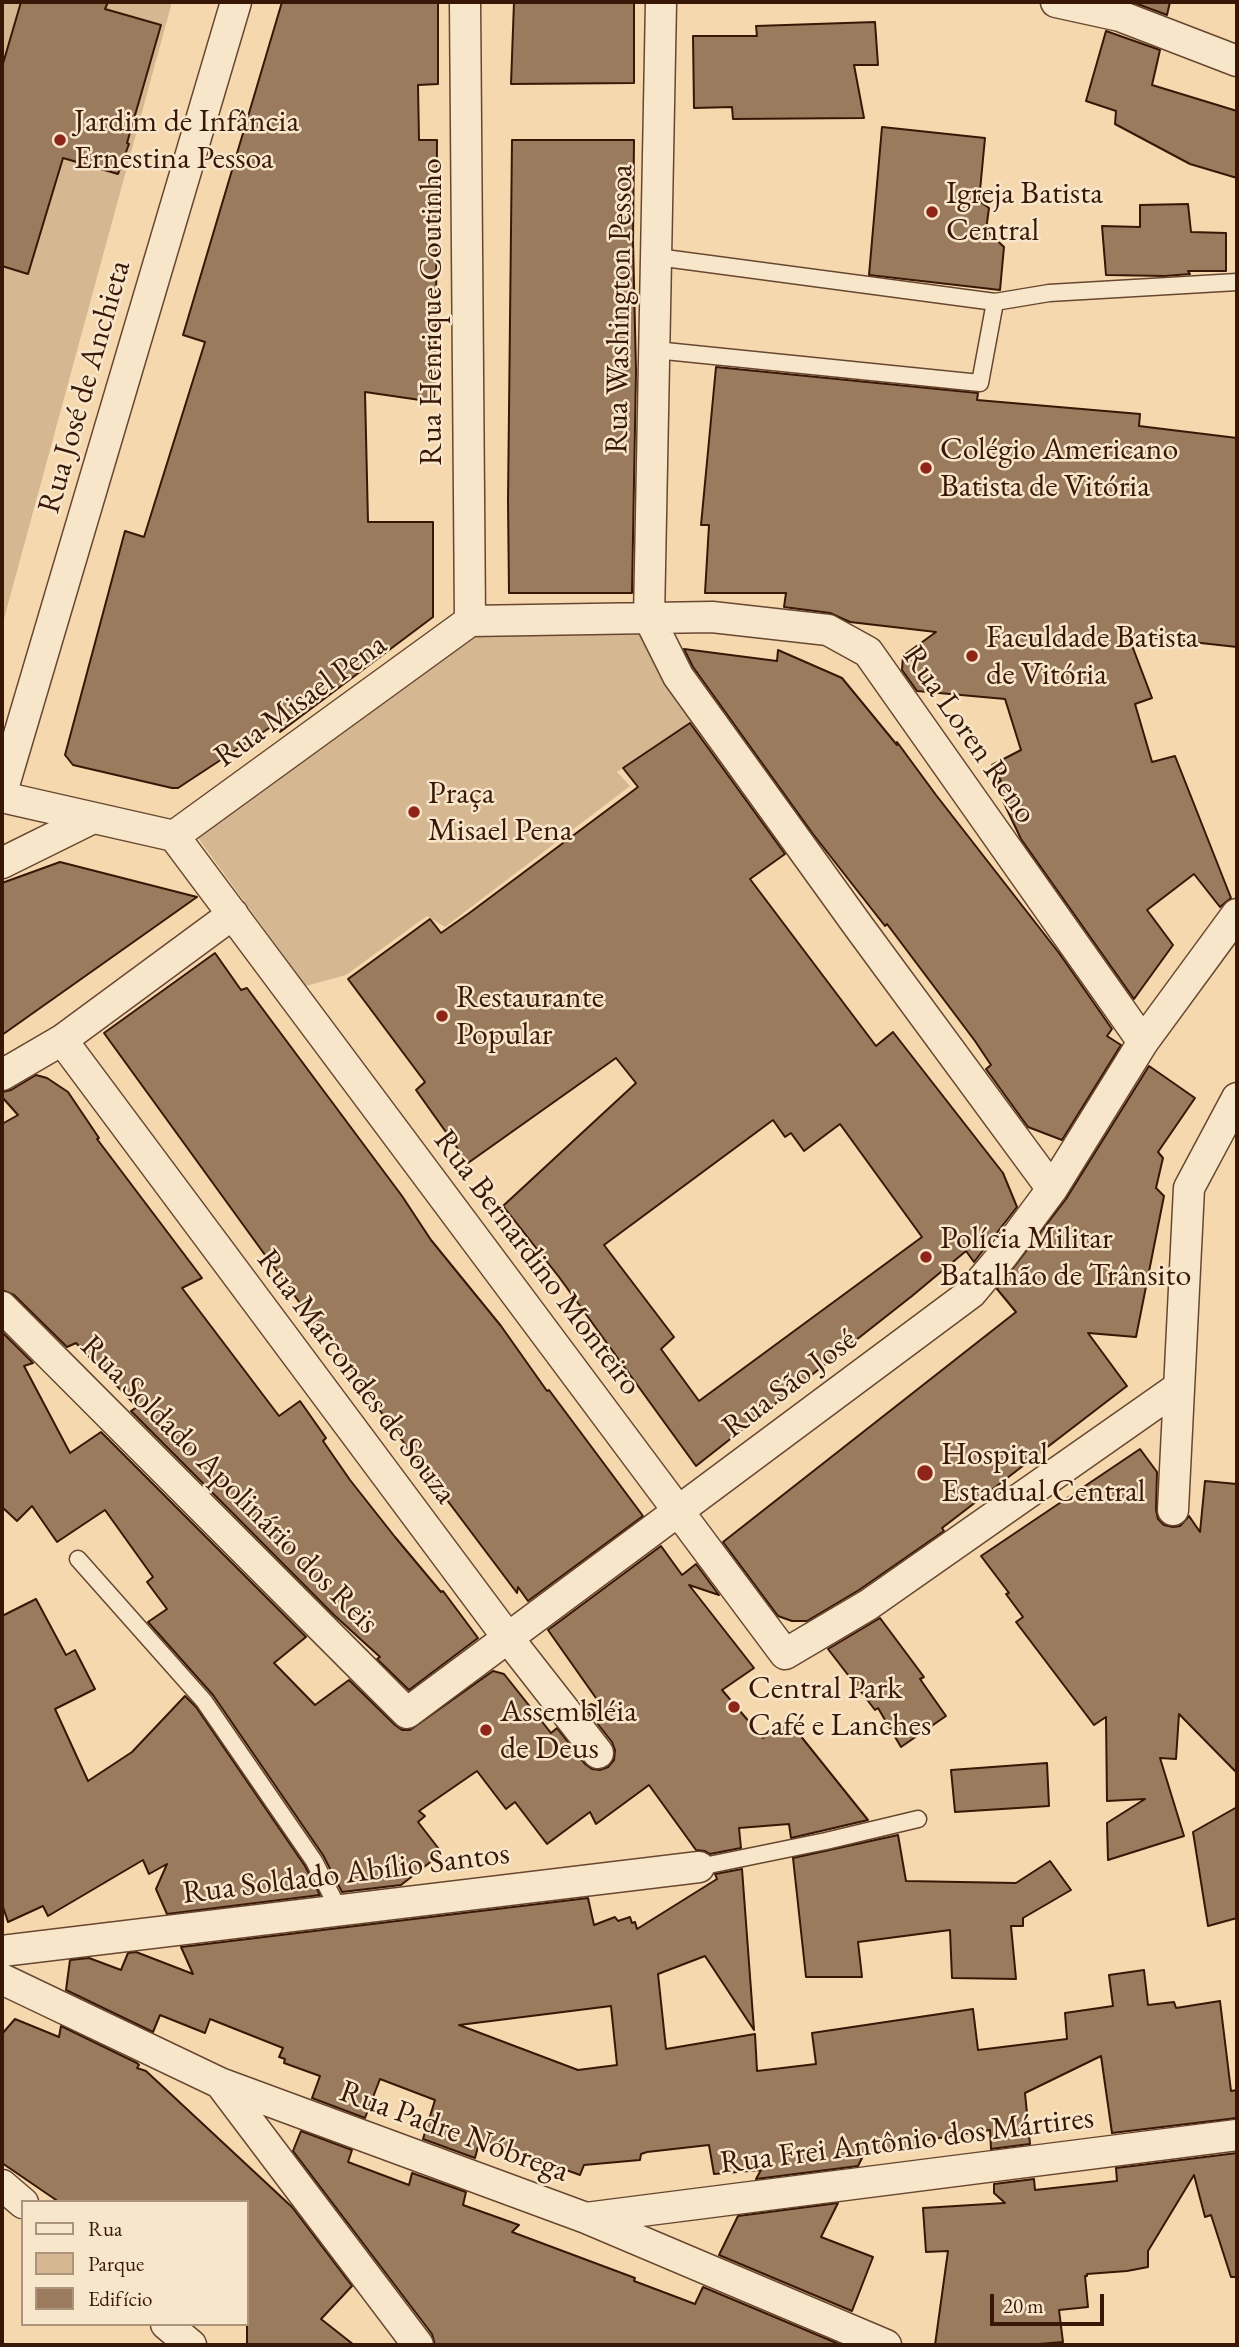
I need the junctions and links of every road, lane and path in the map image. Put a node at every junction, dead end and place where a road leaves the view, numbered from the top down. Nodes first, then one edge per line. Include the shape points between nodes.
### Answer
1 (236, 2) edge
2 (465, 2) edge
3 (661, 2) edge
4 (1056, 2) edge
5 (1237, 61) edge
6 (657, 257) junction
7 (1237, 282) edge
8 (995, 302) junction
9 (655, 350) junction
10 (649, 618) junction
11 (470, 621) junction
12 (2, 795) edge
13 (93, 818) junction
14 (174, 836) junction
15 (2, 863) edge
16 (233, 914) junction
17 (1237, 914) edge
18 (62, 1040) junction
19 (1143, 1042) junction
20 (2, 1075) edge
21 (1237, 1098) edge
22 (1052, 1189) junction
23 (2, 1307) edge
24 (1179, 1387) junction
25 (1173, 1510) dead end
26 (679, 1512) junction
27 (78, 1559) dead end
28 (508, 1638) junction
29 (407, 1713) joint
30 (598, 1753) dead end
31 (918, 1819) dead end
32 (699, 1867) joint
33 (339, 1910) junction
34 (2, 1951) edge
35 (2, 1979) edge
36 (220, 2083) junction
37 (1237, 2135) edge
38 (2, 2185) edge
39 (21, 2201) edge
40 (586, 2218) junction
41 (168, 2326) edge
42 (191, 2345) edge
43 (418, 2345) edge
44 (886, 2345) edge

1 - 12 street, Rua José de Anchieta
2 - 11 street, Rua Henrique Coutinho
3 - 6 street, Rua Washington Pessoa
4 - 5 street via 1120,16
6 - 8 lane
6 - 9 street, Rua Washington Pessoa
7 - 8 lane via 1061,292
8 - 9 lane via 979,383
9 - 10 street, Rua Washington Pessoa
10 - 11 street, Rua Loren Reno
10 - 19 street, Rua Loren Reno via 712,617 828,630 868,652
10 - 22 street via 678,676
11 - 14 street, Rua Misael Pena
12 - 13 street
13 - 14 street
13 - 15 street
14 - 16 street, Rua Bernardino Monteiro
16 - 18 street
16 - 26 street, Rua Bernardino Monteiro
17 - 19 street, Rua São José
18 - 20 street
18 - 28 street, Rua Marcondes de Souza
19 - 22 street, Rua São José
21 - 24 street via 1189,1188
22 - 26 street, Rua São José via 971,1293
23 - 29 street, Rua Soldado Apolinário dos Reis
24 - 25 street
24 - 26 street, Rua Bernardino Monteiro via 868,1605 785,1654
26 - 28 street, Rua São José
27 - 33 lane via 204,1701 314,1861
28 - 29 street, Rua São José
28 - 30 street, Rua Marcondes de Souza
31 - 32 lane
32 - 33 street, Rua Soldado Abílio Santos
33 - 34 street, Rua Soldado Abílio Santos
35 - 36 street, Rua Padre Nóbrega
36 - 40 street, Rua Padre Nóbrega
36 - 43 street
37 - 40 street, Rua Frei Antônio dos Mártires
38 - 39 street
40 - 44 street, Rua Padre Nóbrega
41 - 42 street

